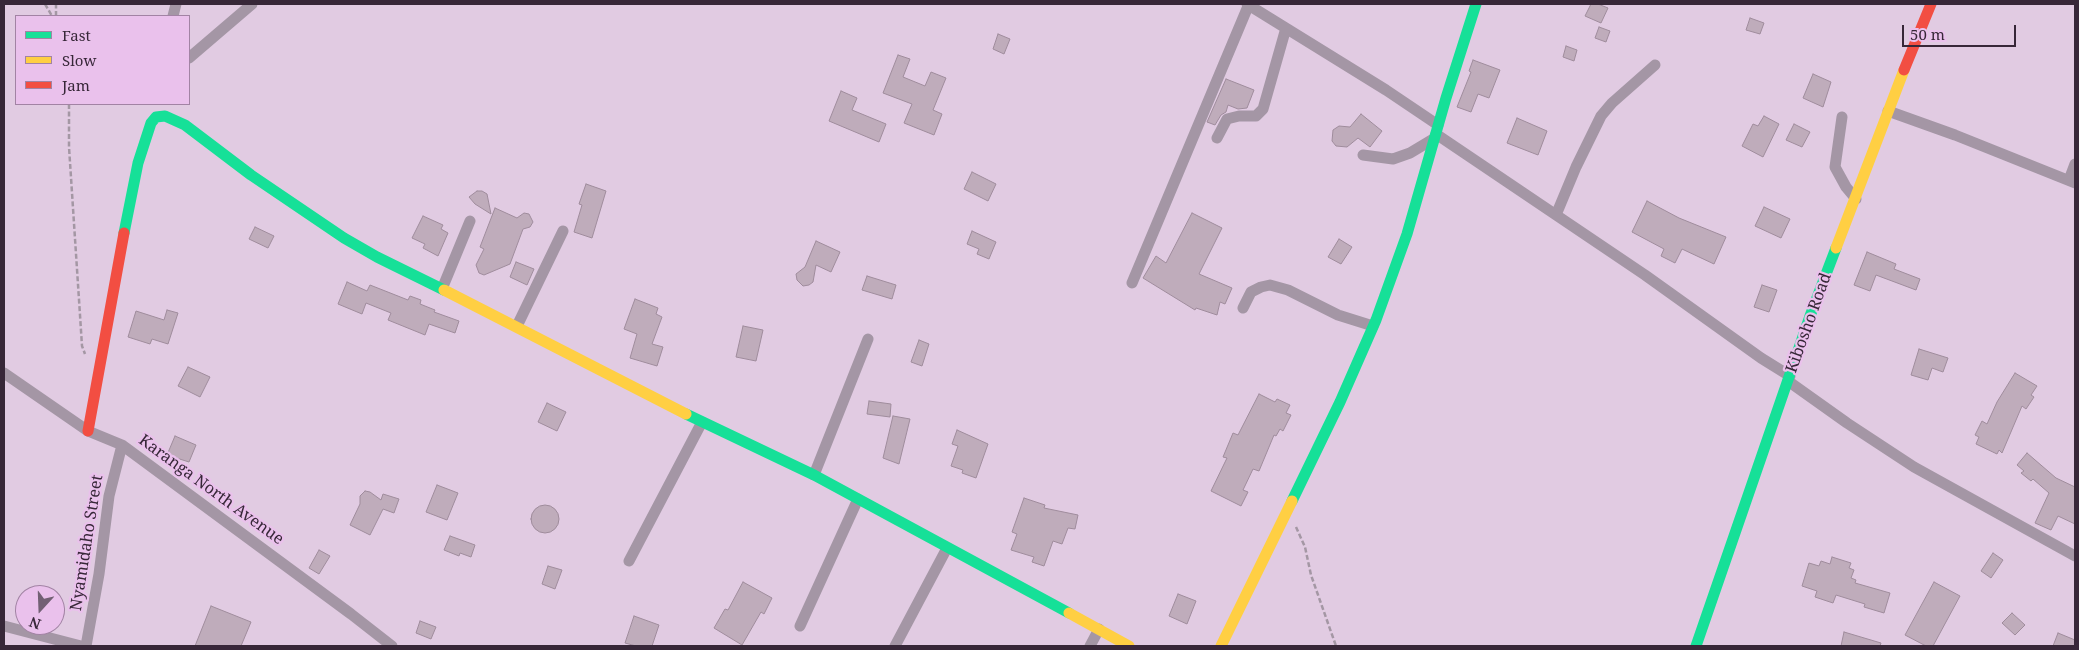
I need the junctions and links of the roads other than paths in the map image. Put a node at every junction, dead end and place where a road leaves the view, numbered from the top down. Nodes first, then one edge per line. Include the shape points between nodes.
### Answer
1 (252, 4) edge
2 (1248, 4) edge
3 (1476, 4) edge
4 (1932, 4) edge
5 (1286, 28) junction
6 (190, 57) edge
7 (1655, 65) dead end
8 (158, 105) edge
9 (1888, 111) junction
10 (156, 117) junction
11 (1842, 117) dead end
12 (1436, 132) junction
13 (1217, 138) dead end
14 (1363, 155) dead end
15 (2075, 164) edge
16 (2072, 181) edge
17 (1856, 198) junction
18 (1556, 215) junction
19 (470, 221) dead end
20 (563, 231) dead end
21 (1132, 283) dead end
22 (442, 289) junction
23 (1243, 308) dead end
24 (518, 326) junction
25 (1373, 326) junction
26 (868, 340) dead end
27 (4, 373) edge
28 (1789, 379) junction
29 (702, 422) junction
30 (88, 432) junction
31 (122, 445) junction
32 (814, 475) junction
33 (858, 499) junction
34 (947, 548) junction
35 (2075, 556) edge
36 (628, 561) dead end
37 (4, 626) edge
38 (800, 626) dead end
39 (1099, 629) junction
40 (81, 646) edge
41 (86, 646) edge
42 (392, 646) edge
43 (895, 646) edge
44 (1090, 646) edge
45 (1129, 646) edge
46 (1221, 646) edge
47 (1696, 646) edge

1 - 6 street
2 - 5 street
2 - 21 street
3 - 12 street
4 - 9 street, Kibosho Road
5 - 12 street via 1386,90
5 - 13 street via 1263,109 1256,116 1228,119
7 - 18 street via 1601,116
8 - 10 street
9 - 16 street
9 - 17 street, Kibosho Road
10 - 22 street via 165,116 185,125 251,176 344,238
10 - 30 street via 148,128 132,192
11 - 17 street via 1835,167
12 - 14 street via 1410,154 1393,159
12 - 18 street
12 - 25 street via 1407,234
15 - 16 street
17 - 28 street, Kibosho Road
18 - 28 street
19 - 22 street
20 - 24 street
22 - 24 street
23 - 25 street via 1251,292 1270,285 1288,290 1338,315
24 - 29 street
25 - 46 street via 1340,402
26 - 32 street
27 - 30 street, Karanga North Avenue
28 - 35 street via 1847,423 1914,467
28 - 47 street, Kibosho Road
29 - 32 street
29 - 36 street
30 - 31 street, Karanga North Avenue
31 - 41 street, Nyamidaho Street via 109,496
31 - 42 street, Karanga North Avenue
32 - 33 street
33 - 34 street
33 - 38 street
34 - 39 street
34 - 43 street
37 - 40 street
39 - 44 street
39 - 45 street

